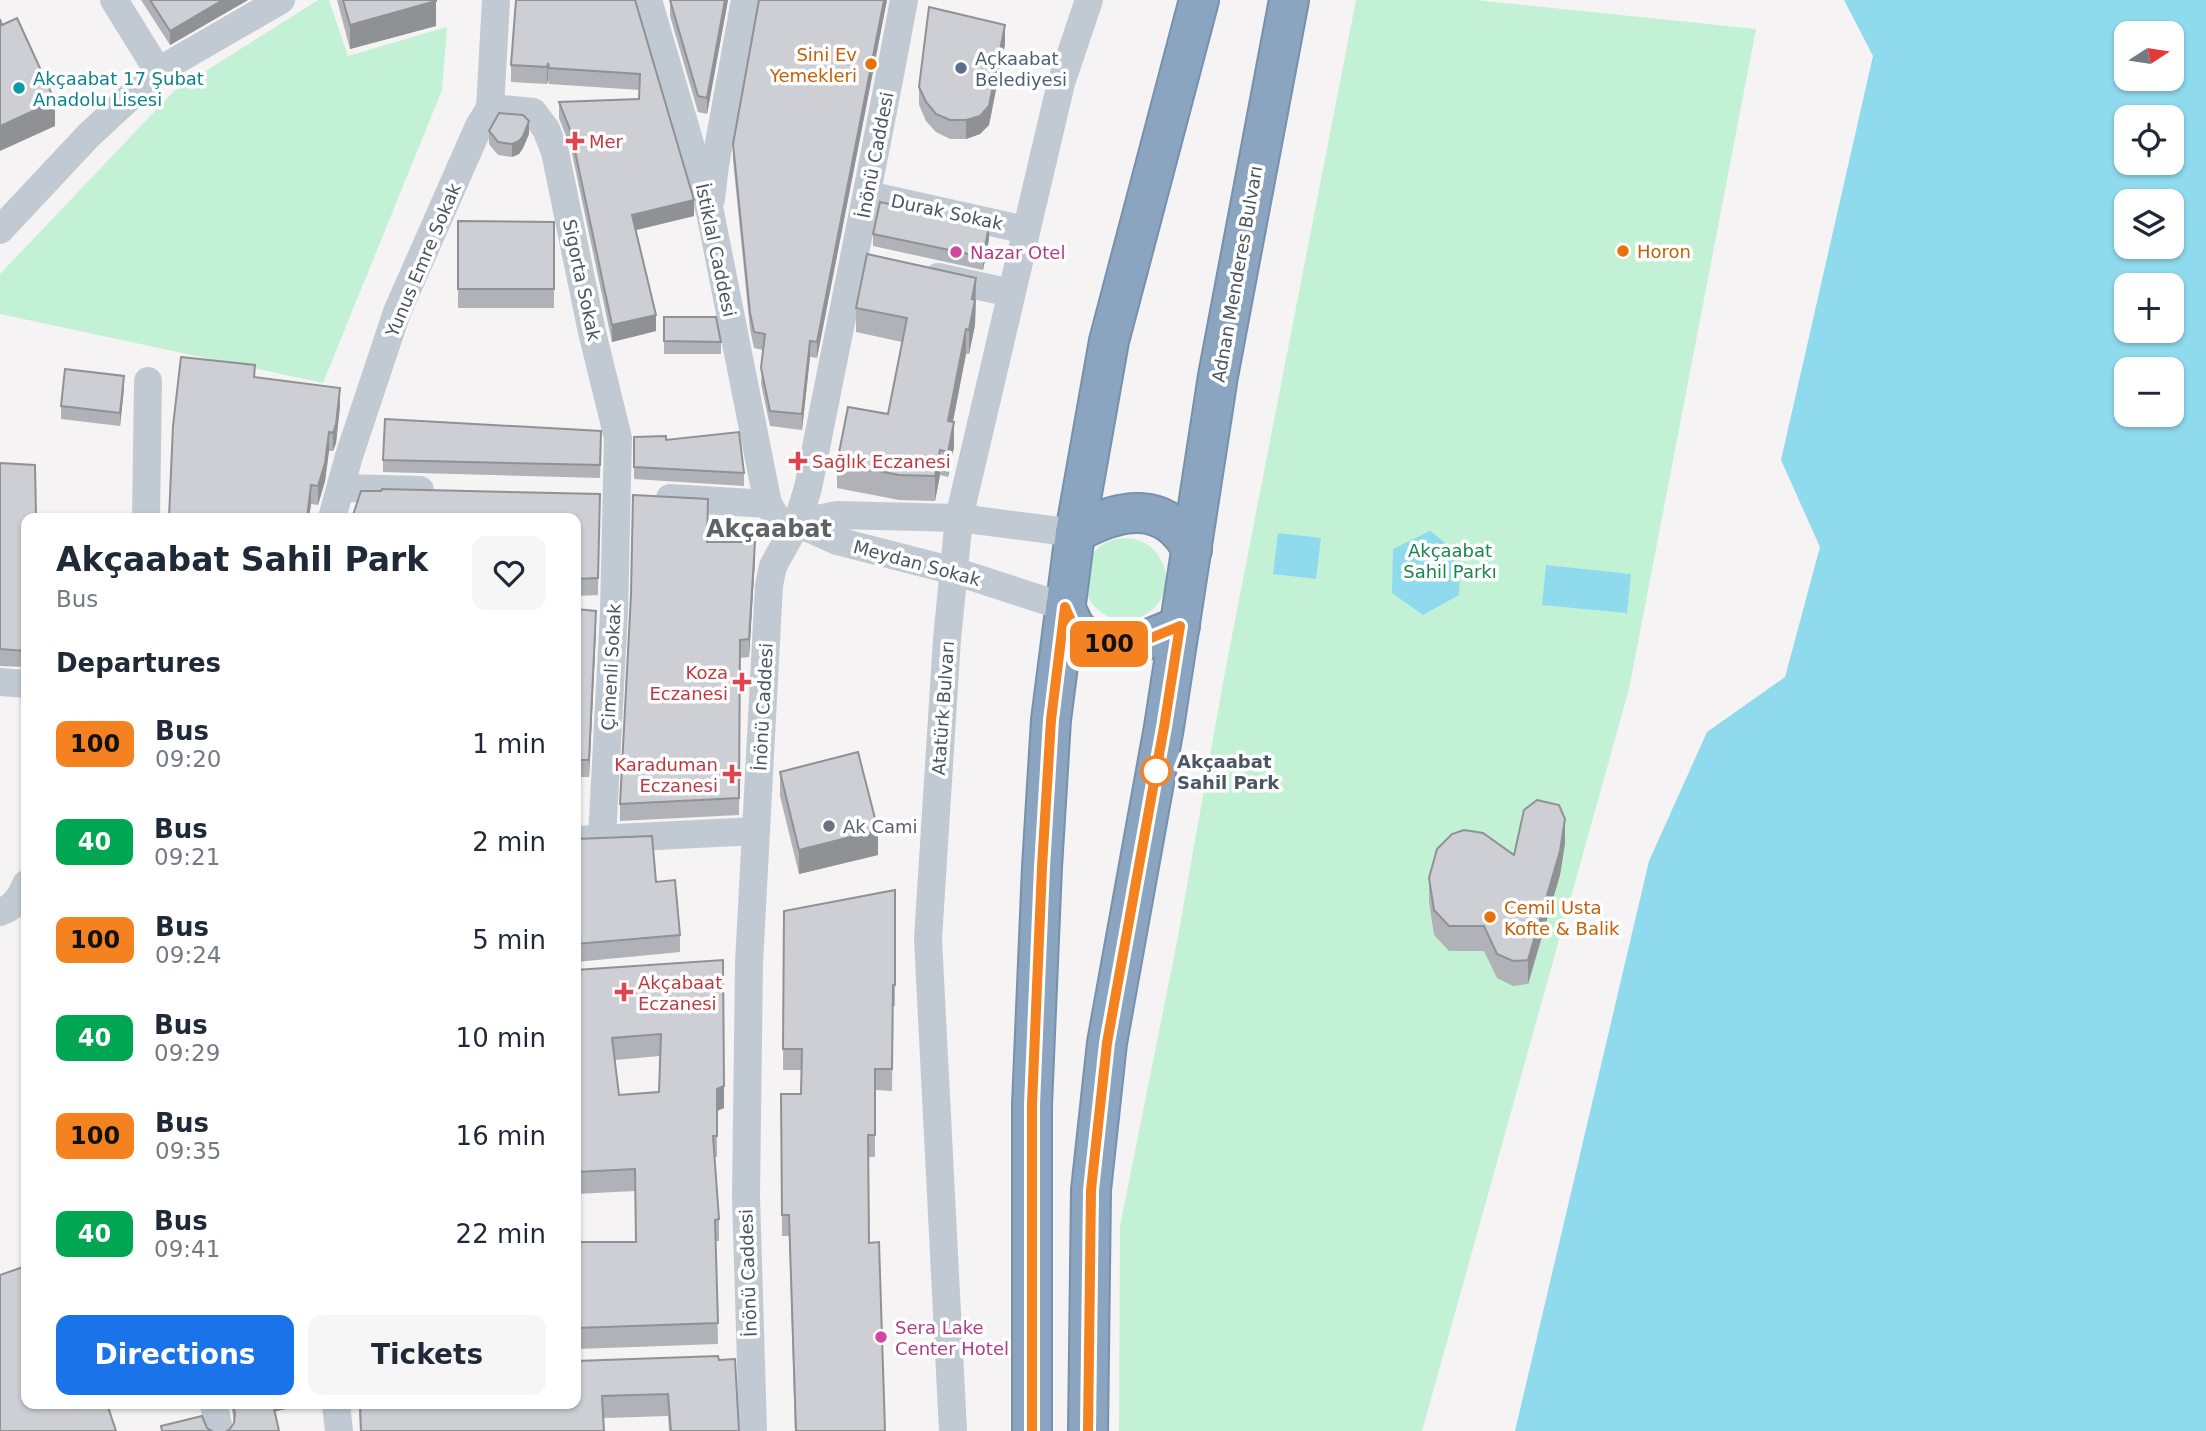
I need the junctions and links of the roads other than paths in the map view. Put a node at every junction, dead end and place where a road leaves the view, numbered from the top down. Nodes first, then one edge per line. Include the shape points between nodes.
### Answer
1 (114, 0) edge
2 (281, 0) edge
3 (496, 0) edge
4 (649, 0) edge
5 (745, 0) edge
6 (904, 0) edge
7 (1089, 0) edge
8 (1199, 0) edge
9 (1289, 0) edge
10 (158, 71) junction
11 (490, 108) junction
12 (868, 195) junction
13 (710, 212) junction
14 (0, 230) edge
15 (1026, 230) junction
16 (919, 273) edge
17 (1011, 292) junction
18 (148, 381) dead end
19 (341, 488) junction
20 (452, 491) edge
21 (604, 495) junction
22 (768, 504) junction
23 (146, 513) edge
24 (334, 513) edge
25 (960, 518) junction
26 (792, 530) junction
27 (1075, 533) junction
28 (1192, 550) junction
29 (954, 572) junction
30 (1065, 607) junction
31 (1180, 626) junction
32 (0, 682) edge
33 (21, 684) edge
34 (756, 831) junction
35 (589, 839) edge
36 (21, 896) edge
37 (0, 912) edge
38 (215, 1409) edge
39 (337, 1409) edge
40 (219, 1431) edge
41 (339, 1431) edge
42 (753, 1431) edge
43 (953, 1431) edge
44 (1032, 1431) edge
45 (1088, 1431) edge

1 - 10 street
2 - 10 street
3 - 11 street, Yunus Emre Sokak
4 - 13 street, İstiklal Caddesi
5 - 13 street
6 - 12 street, İnönü Caddesi
7 - 15 street, Atatürk Bulvarı via 1061,83
8 - 27 highway via 1109,341
9 - 28 highway, Adnan Menderes Bulvarı via 1218,376
10 - 14 street via 89,135
11 - 19 street, Yunus Emre Sokak via 397,312
11 - 21 street, Sigorta Sokak via 533,112 555,152 618,438
12 - 15 street, Durak Sokak
12 - 26 street, İnönü Caddesi via 866,262 808,488
13 - 22 street, İstiklal Caddesi
15 - 17 street, Atatürk Bulvarı
16 - 17 street
17 - 25 street, Atatürk Bulvarı
18 - 23 street
19 - 20 street
19 - 24 street, Yunus Emre Sokak
21 - 22 street
21 - 35 street, Çimenli Sokak
22 - 26 street, İstiklal Caddesi
25 - 26 street, Meydan Sokak via 837,515
25 - 27 street, Meydan Sokak
25 - 29 street, Atatürk Bulvarı
26 - 29 street, Meydan Sokak
26 - 34 street, İnönü Caddesi via 769,584
27 - 28 highway via 1116,514 1155,514 1184,535
27 - 30 highway
28 - 31 highway, Adnan Menderes Bulvarı
29 - 30 street, Meydan Sokak
29 - 43 street, Atatürk Bulvarı via 928,939
30 - 31 highway via 1074,628 1105,644 1134,645
30 - 44 highway via 1051,720 1033,1077
31 - 45 highway, Adnan Menderes Bulvarı via 1106,1056 1091,1190
32 - 33 street
34 - 35 street
34 - 42 street, İnönü Caddesi via 735,964 746,1196 737,1361
36 - 37 street
38 - 40 street
39 - 41 street

